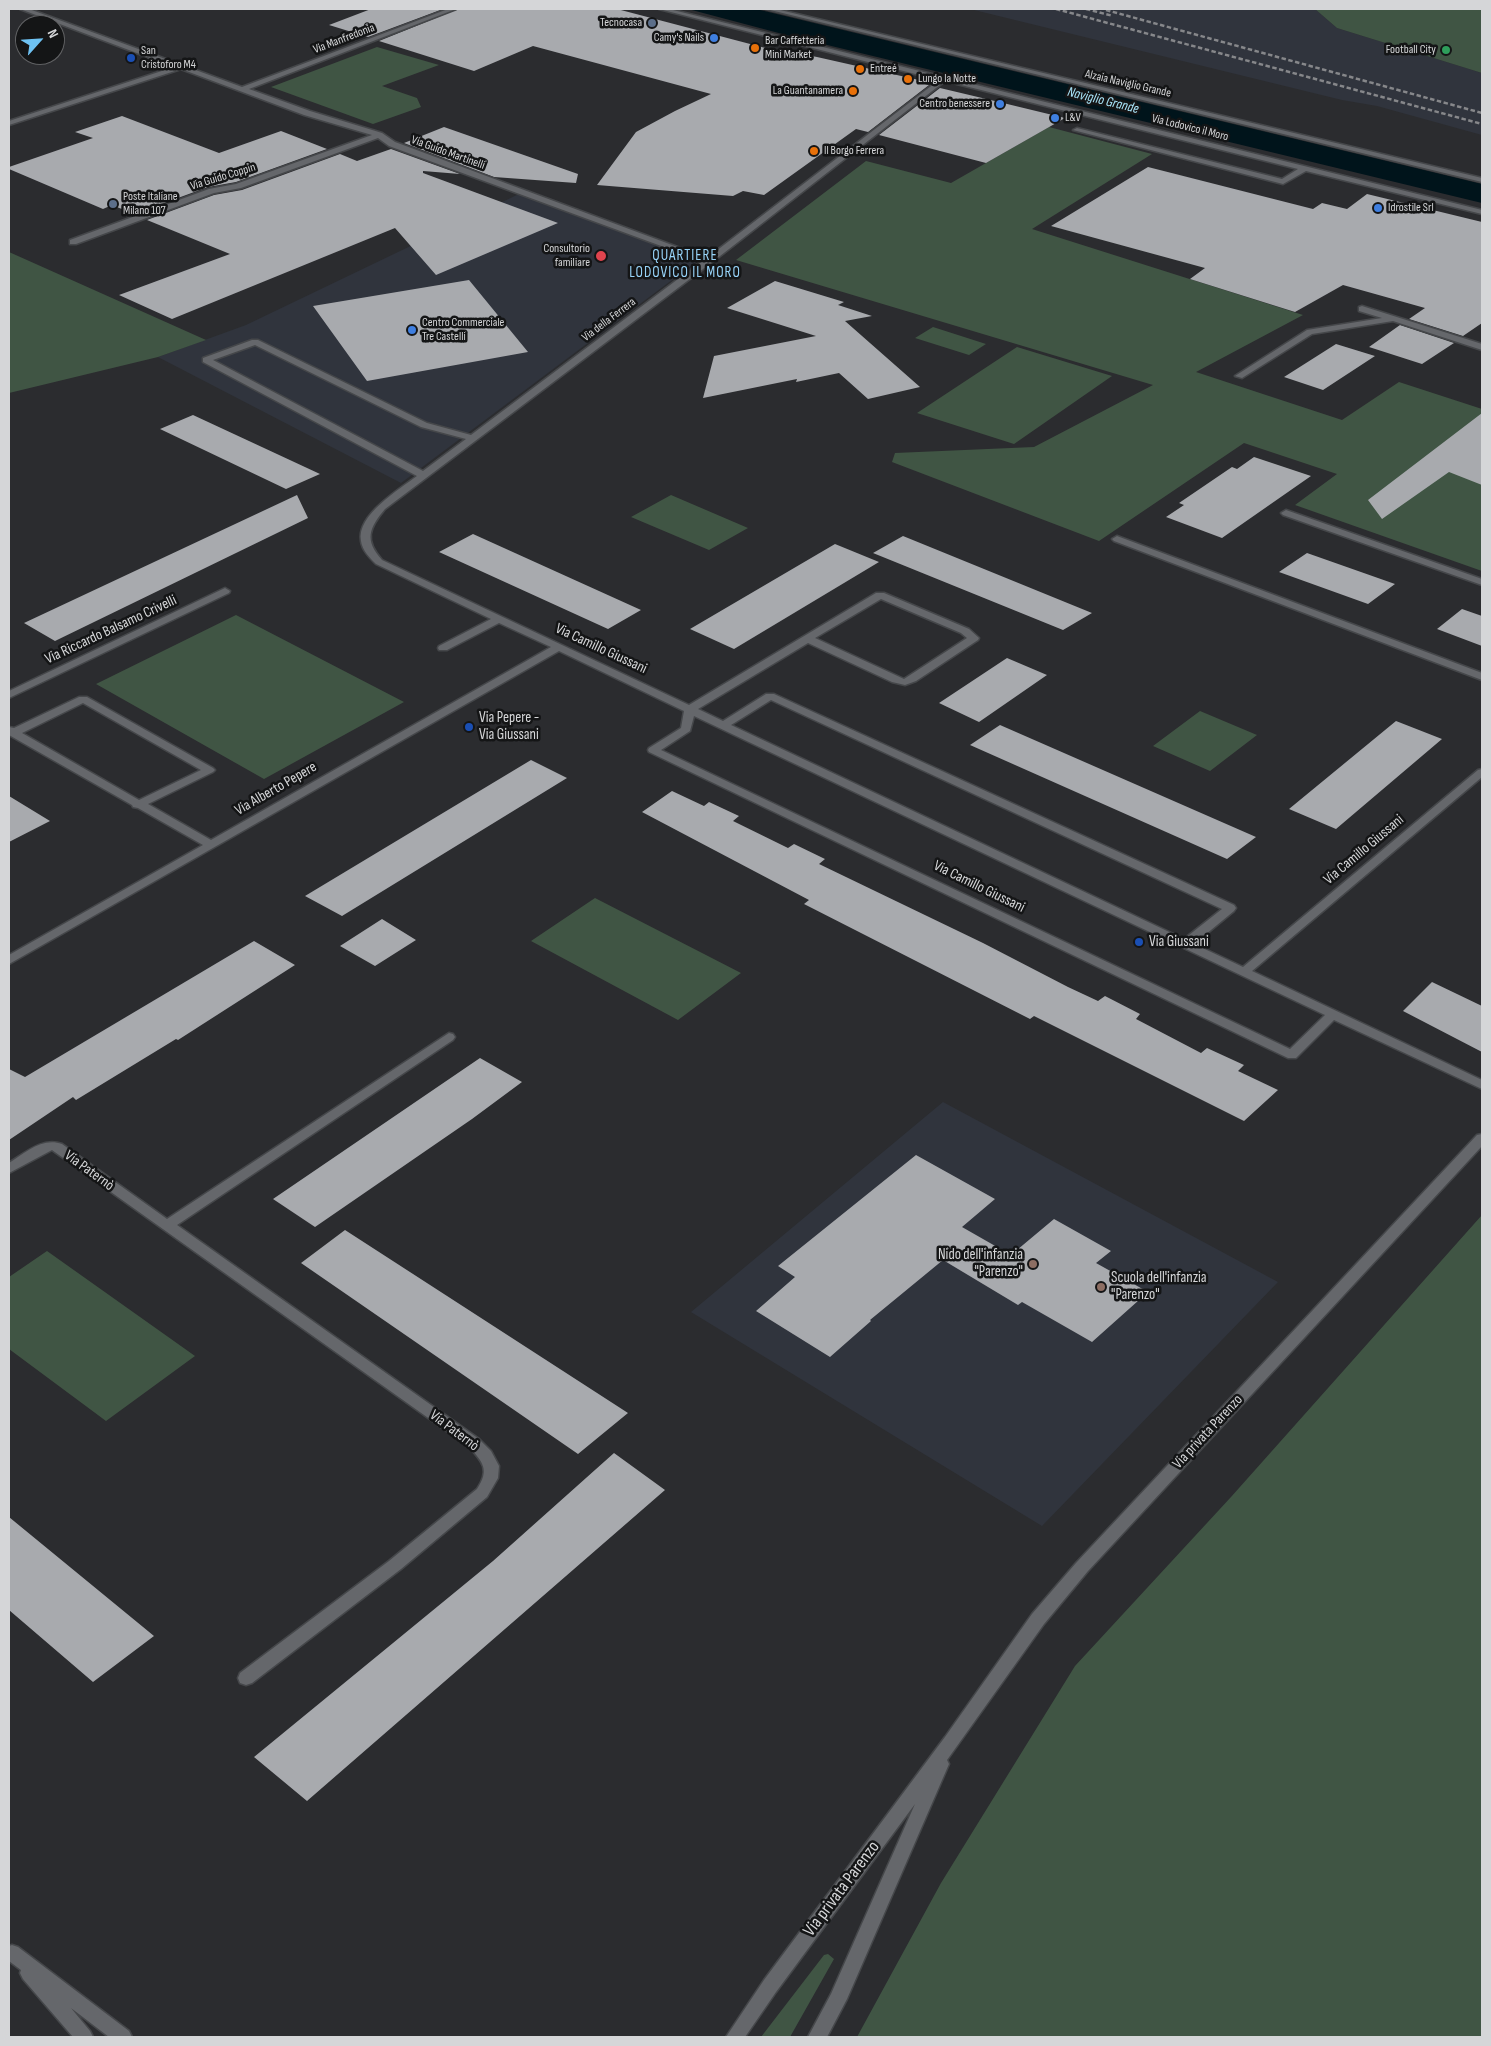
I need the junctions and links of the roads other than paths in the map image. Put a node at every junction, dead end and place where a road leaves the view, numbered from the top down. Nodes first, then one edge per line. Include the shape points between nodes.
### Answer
1 (24, 9) edge
2 (453, 9) edge
3 (662, 9) edge
4 (769, 9) edge
5 (181, 67) junction
6 (944, 79) junction
7 (243, 89) junction
8 (9, 124) edge
9 (1077, 130) dead end
10 (379, 135) junction
11 (1305, 168) junction
12 (1482, 180) edge
13 (1482, 212) edge
14 (73, 242) dead end
15 (708, 260) junction
16 (1362, 309) dead end
17 (1392, 319) junction
18 (1482, 347) edge
19 (1239, 376) dead end
20 (472, 438) junction
21 (423, 475) junction
22 (1286, 513) dead end
23 (365, 530) joint
24 (1117, 539) dead end
25 (1482, 582) edge
26 (225, 591) dead end
27 (499, 619) junction
28 (806, 638) junction
29 (559, 647) junction
30 (443, 648) dead end
31 (1482, 677) edge
32 (9, 695) edge
33 (690, 709) junction
34 (724, 725) junction
35 (11, 732) edge
36 (1482, 772) edge
37 (137, 805) junction
38 (211, 845) junction
39 (1186, 944) junction
40 (9, 960) edge
41 (1244, 972) junction
42 (1333, 1014) junction
43 (449, 1036) dead end
44 (1482, 1085) edge
45 (1482, 1138) edge
46 (9, 1168) edge
47 (166, 1226) junction
48 (246, 1678) dead end
49 (951, 1742) junction
50 (10, 1952) edge
51 (84, 2037) edge
52 (123, 2037) edge
53 (734, 2037) edge
54 (817, 2037) edge

1 - 5 street, Via Guido Martinelli
2 - 7 street, Via Manfredonia
3 - 6 street, Via Lodovico il Moro
4 - 12 street, Alzaia Naviglio Grande
5 - 7 street, Via Guido Martinelli
5 - 8 street
6 - 11 street, Via Lodovico il Moro
6 - 15 street, Via della Ferrera
7 - 10 street, Via Guido Martinelli
9 - 11 street, Via Lodovico il Moro via 1284,182
10 - 14 street, Via Guido Coppin
10 - 15 street, Via Guido Martinelli via 392,144
11 - 13 street, Via Lodovico il Moro
15 - 20 street, Via della Ferrera
16 - 17 street
17 - 18 street
17 - 19 street via 1310,332
20 - 21 street, Via della Ferrera
20 - 21 street via 424,425 255,342 206,360
21 - 23 street, Via della Ferrera via 382,506
22 - 25 street
23 - 27 street, Via Camillo Giussani via 364,542 370,554 380,562
24 - 31 street
26 - 32 street, Via Riccardo Balsamo Crivelli
27 - 29 street, Via Camillo Giussani
27 - 30 street
28 - 28 street via 880,595 965,631 974,638 905,682
28 - 33 street
29 - 33 street, Via Camillo Giussani
29 - 38 street, Via Alberto Pepere
33 - 34 street, Via Camillo Giussani
33 - 42 street, Via Camillo Giussani via 686,729 652,750 1292,1055
34 - 39 street, Via Camillo Giussani
34 - 39 street via 770,696 1230,908
35 - 37 street
35 - 37 street via 84,699 209,770
36 - 41 street, Via Camillo Giussani
37 - 38 street
38 - 40 street, Via Alberto Pepere
39 - 41 street, Via Camillo Giussani
41 - 42 street, Via Camillo Giussani
42 - 44 street, Via Camillo Giussani
43 - 47 street
45 - 49 street, Via privata Parenzo via 1082,1567 1038,1619
46 - 47 street, Via Paternò via 52,1145
47 - 48 street, Via Paternò via 474,1443 492,1466 493,1474 482,1493
49 - 53 street, Via privata Parenzo
49 - 54 street, Via privata Parenzo via 838,1999
50 - 51 street
50 - 52 street

